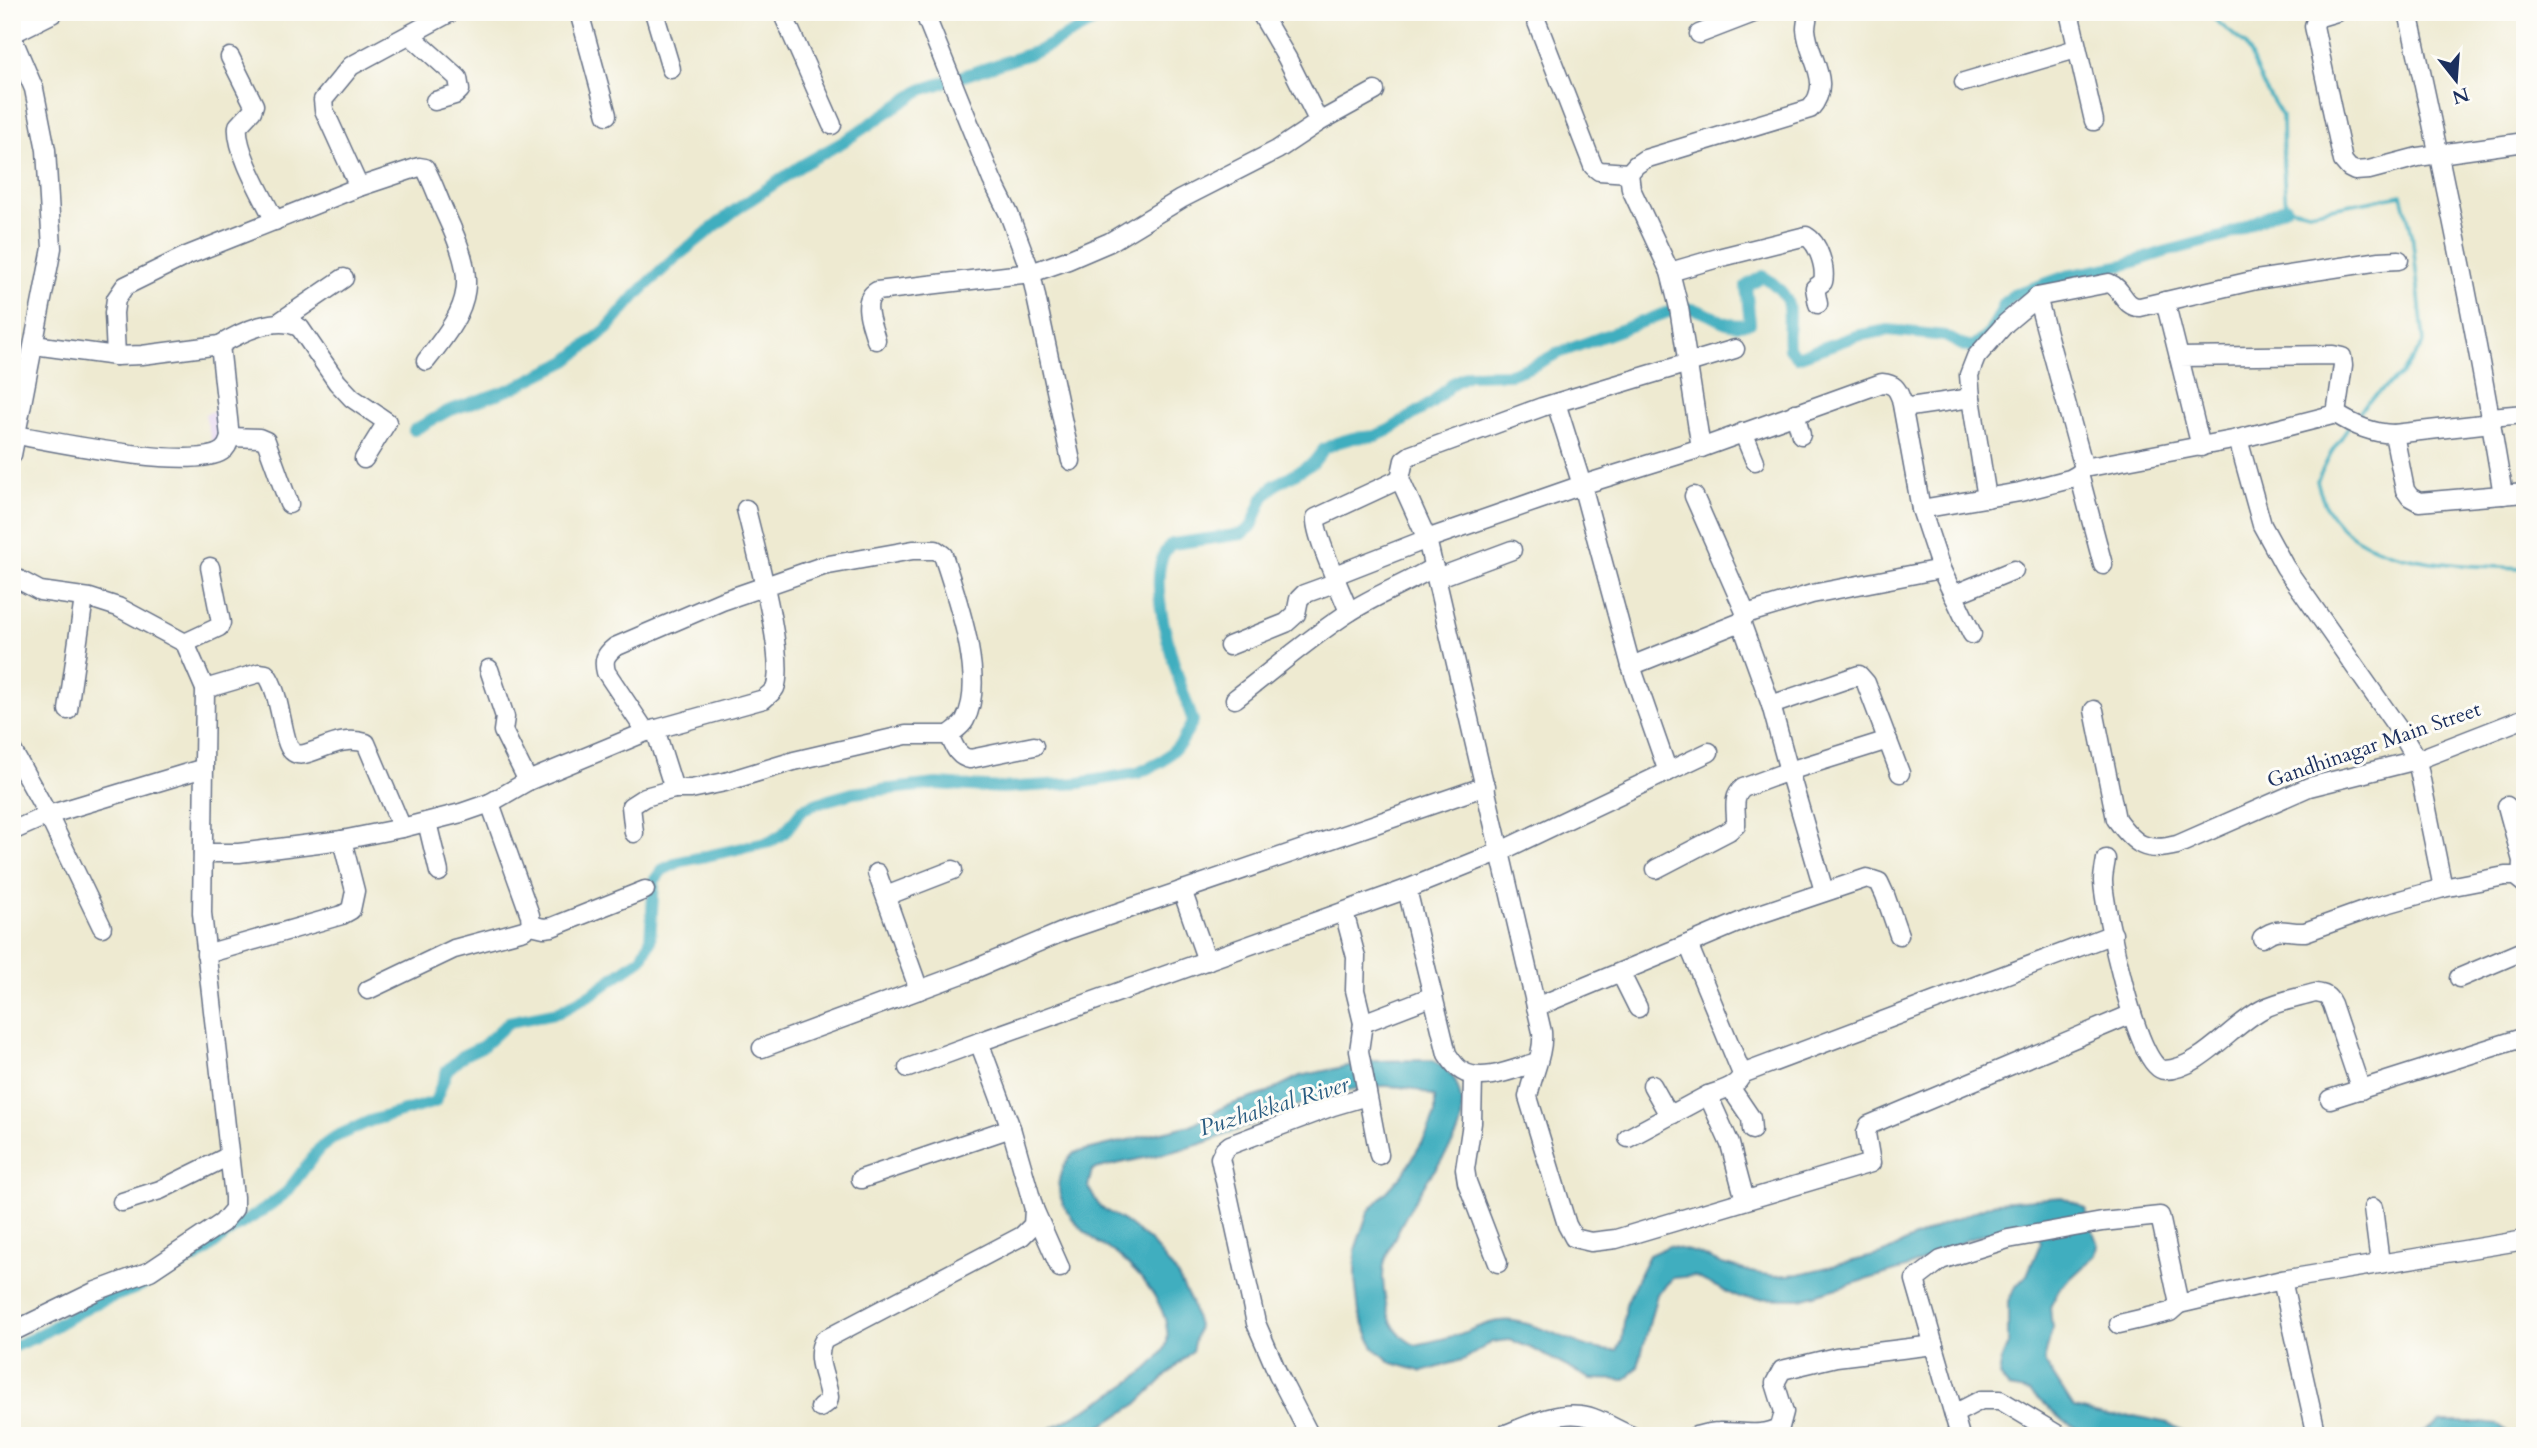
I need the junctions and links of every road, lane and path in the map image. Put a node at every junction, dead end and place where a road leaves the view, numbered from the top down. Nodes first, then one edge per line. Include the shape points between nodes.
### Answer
1 (52, 12) edge
2 (451, 12) edge
3 (579, 12) edge
4 (654, 12) edge
5 (782, 12) edge
6 (924, 12) edge
7 (1260, 12) edge
8 (1533, 12) edge
9 (1756, 12) edge
10 (1808, 12) edge
11 (2069, 12) edge
12 (2337, 12) edge
13 (2408, 12) edge
14 (2316, 15) edge
15 (12, 34) edge
16 (1699, 34) dead end
17 (411, 36) junction
18 (2076, 49) junction
19 (230, 57) dead end
20 (671, 69) dead end
21 (1964, 82) dead end
22 (1375, 91) dead end
23 (435, 101) dead end
24 (607, 116) dead end
25 (2094, 121) dead end
26 (1319, 122) junction
27 (832, 125) dead end
28 (2525, 142) edge
29 (2439, 155) junction
30 (1629, 173) junction
31 (359, 187) junction
32 (275, 221) junction
33 (2399, 260) dead end
34 (1670, 272) junction
35 (1031, 273) junction
36 (344, 278) dead end
37 (2037, 296) junction
38 (2165, 301) junction
39 (1818, 304) dead end
40 (281, 321) junction
41 (876, 340) dead end
42 (34, 345) junction
43 (220, 345) junction
44 (1735, 349) dead end
45 (116, 356) junction
46 (2179, 357) junction
47 (426, 361) dead end
48 (1687, 364) junction
49 (1971, 398) junction
50 (1556, 403) junction
51 (1903, 408) junction
52 (1795, 413) junction
53 (2525, 414) edge
54 (2344, 420) junction
55 (2491, 420) junction
56 (1743, 432) junction
57 (2394, 434) junction
58 (1801, 435) dead end
59 (230, 437) junction
60 (2238, 439) junction
61 (14, 446) edge
62 (2201, 447) junction
63 (1701, 448) junction
64 (364, 459) dead end
65 (1071, 461) dead end
66 (1755, 461) dead end
67 (2081, 471) junction
68 (1400, 479) junction
69 (1582, 485) junction
70 (2525, 493) edge
71 (2503, 495) junction
72 (1694, 496) dead end
73 (1987, 498) junction
74 (289, 504) dead end
75 (746, 509) dead end
76 (1921, 509) junction
77 (1427, 539) junction
78 (1512, 550) dead end
79 (2103, 565) dead end
80 (211, 567) dead end
81 (1941, 569) junction
82 (2014, 570) dead end
83 (1435, 572) junction
84 (12, 576) edge
85 (1336, 578) junction
86 (764, 586) junction
87 (1953, 595) junction
88 (84, 598) junction
89 (1349, 612) junction
90 (1743, 618) junction
91 (1972, 634) dead end
92 (185, 643) junction
93 (1229, 646) dead end
94 (1631, 666) junction
95 (489, 669) dead end
96 (205, 689) junction
97 (1236, 699) dead end
98 (1771, 705) junction
99 (68, 710) dead end
100 (2094, 710) dead end
101 (2525, 718) edge
102 (651, 731) junction
103 (949, 735) junction
104 (1888, 740) junction
105 (1034, 746) dead end
106 (12, 750) edge
107 (1709, 752) dead end
108 (2417, 760) junction
109 (204, 768) junction
110 (1789, 771) junction
111 (1668, 772) junction
112 (1900, 773) dead end
113 (528, 782) junction
114 (1486, 786) junction
115 (674, 789) junction
116 (489, 803) junction
117 (2507, 806) dead end
118 (48, 815) junction
119 (427, 822) junction
120 (402, 828) junction
121 (12, 831) edge
122 (634, 833) dead end
123 (342, 840) junction
124 (1501, 851) junction
125 (203, 853) junction
126 (2106, 859) dead end
127 (1656, 869) dead end
128 (953, 870) dead end
129 (439, 872) dead end
130 (877, 873) dead end
131 (2523, 882) edge
132 (2443, 888) junction
133 (1407, 889) junction
134 (645, 890) dead end
135 (1182, 890) junction
136 (1824, 891) junction
137 (886, 896) junction
138 (1344, 912) junction
139 (531, 925) junction
140 (102, 927) dead end
141 (2113, 934) junction
142 (1899, 935) dead end
143 (2262, 938) dead end
144 (1688, 944) junction
145 (2525, 950) edge
146 (206, 954) junction
147 (1208, 961) junction
148 (1621, 974) junction
149 (2459, 978) dead end
150 (368, 990) dead end
151 (919, 990) junction
152 (1433, 996) junction
153 (1536, 1007) junction
154 (1638, 1008) dead end
155 (2132, 1014) junction
156 (1363, 1023) junction
157 (2525, 1037) edge
158 (979, 1042) junction
159 (762, 1048) dead end
160 (1537, 1062) junction
161 (908, 1068) dead end
162 (1474, 1077) junction
163 (1736, 1080) junction
164 (1652, 1085) dead end
165 (2361, 1090) junction
166 (1366, 1091) junction
167 (1708, 1095) junction
168 (2330, 1100) dead end
169 (1673, 1114) junction
170 (1011, 1128) junction
171 (1752, 1130) dead end
172 (1628, 1138) dead end
173 (1379, 1155) dead end
174 (229, 1156) junction
175 (861, 1179) dead end
176 (1745, 1200) junction
177 (122, 1202) dead end
178 (2372, 1208) dead end
179 (1034, 1209) junction
180 (2525, 1240) edge
181 (1498, 1262) dead end
182 (2380, 1263) junction
183 (1060, 1268) dead end
184 (2282, 1280) junction
185 (2179, 1304) junction
186 (2119, 1324) dead end
187 (12, 1332) edge
188 (1934, 1345) junction
189 (820, 1408) dead end
190 (1954, 1414) junction
191 (1310, 1436) edge
192 (1501, 1436) edge
193 (1632, 1436) edge
194 (1696, 1436) edge
195 (1960, 1436) edge
196 (2060, 1436) edge
197 (2317, 1436) edge

1 - 15 main road
2 - 17 street
3 - 24 street
4 - 20 street
5 - 27 street
6 - 35 street
7 - 26 street
8 - 30 street via 1593,166 1599,172
9 - 16 street
10 - 30 street via 1806,30 1821,82 1820,98 1810,109 1645,159
11 - 18 street
12 - 14 street
13 - 29 street
14 - 29 street via 2316,40 2343,161 2349,168 2369,170
15 - 42 street via 34,89 46,149 52,248
17 - 23 street via 461,84 456,94
17 - 31 street via 351,66 323,100
18 - 21 street
18 - 25 street
19 - 32 street via 254,105 238,126 239,138
22 - 26 street
26 - 35 street via 1110,242
28 - 29 street
29 - 55 street
30 - 34 street via 1631,189
31 - 32 street
31 - 47 street via 425,168 455,235 466,265 463,305
32 - 45 street via 125,286 114,313
33 - 38 street via 2256,280
34 - 39 street via 1807,236 1815,243 1824,272 1823,282 1815,288
34 - 48 street
35 - 41 street via 877,291 867,302
35 - 65 street
36 - 40 street
37 - 38 street via 2109,283 2117,286 2132,307
37 - 49 street via 1976,357 1969,375
37 - 67 street
38 - 46 street
40 - 43 street
40 - 64 street via 300,328 337,382 387,422
42 - 45 street
42 - 61 street
43 - 45 street
43 - 59 street
44 - 48 street
46 - 54 street via 2342,357
46 - 62 street
48 - 50 street
48 - 63 street
49 - 51 street
49 - 73 street
50 - 68 street via 1411,455 1402,465
50 - 69 street
51 - 52 street via 1897,389 1882,383
51 - 76 street
52 - 56 street
52 - 58 street
53 - 55 street
54 - 57 street via 2381,434
54 - 60 street
55 - 57 street
55 - 71 street
56 - 63 street
56 - 66 street
57 - 71 street via 2410,498 2427,503
59 - 61 street via 220,453 203,456
59 - 74 street via 266,441
60 - 62 street
60 - 108 street via 2262,525 2285,567
62 - 67 street
63 - 69 street
67 - 73 street via 2070,479
67 - 79 street
68 - 77 street
68 - 85 street via 1316,518
69 - 77 street
69 - 94 street
70 - 71 street
72 - 90 street
73 - 76 street
75 - 86 street
76 - 81 street
77 - 83 street
77 - 85 street
78 - 83 street
80 - 92 street via 222,623
81 - 87 street
81 - 90 street via 1812,594
82 - 87 street
83 - 89 street
83 - 114 street
84 - 88 street via 40,591
85 - 89 street
85 - 93 street via 1304,594 1296,614 1286,623
86 - 102 street via 774,629 774,690 764,699
86 - 102 street via 606,654 606,672
86 - 103 street via 836,563 913,550 936,550 943,555 973,666 972,702 964,722
87 - 91 street
88 - 92 street via 117,607
88 - 99 street
89 - 97 street
90 - 94 street
90 - 98 street
92 - 96 street
94 - 111 street
95 - 113 street via 505,717 503,731
96 - 109 street
96 - 120 street via 266,674 293,752 300,755 345,741 366,743
98 - 104 street via 1859,675
98 - 110 street
100 - 108 street, Gandhinagar Main Street via 2116,819 2147,849 2177,845 2309,788
101 - 108 street, Gandhinagar Main Street
102 - 113 street
102 - 115 street
103 - 105 street via 958,754 970,759
103 - 115 street via 906,735 725,782
104 - 110 street
104 - 112 street
106 - 118 street
107 - 111 street
108 - 132 street
109 - 118 street
109 - 125 street
110 - 127 street via 1743,788 1737,793 1736,825
110 - 136 street
111 - 124 street
113 - 116 street
114 - 124 street
114 - 135 street
115 - 122 street via 631,806
116 - 119 street
116 - 139 street
117 - 131 street
118 - 121 street
118 - 140 street
119 - 120 street
119 - 129 street
120 - 123 street
123 - 125 street
123 - 146 street via 355,891 351,911
124 - 133 street
124 - 153 street
125 - 146 street
126 - 141 street via 2103,880
128 - 137 street
130 - 137 street
131 - 132 street via 2505,876
132 - 143 street via 2305,932 2272,930
133 - 138 street
133 - 152 street
134 - 139 street via 552,927
135 - 147 street
135 - 151 street
136 - 142 street via 1874,878
136 - 144 street
137 - 151 street
138 - 147 street
138 - 156 street via 1356,957 1355,990
139 - 150 street via 454,949
141 - 155 street
141 - 163 street
144 - 148 street
144 - 163 street
145 - 149 street
146 - 174 street
147 - 158 street
148 - 153 street
148 - 154 street
151 - 159 street
152 - 156 street
152 - 162 street via 1447,1054 1459,1070
153 - 160 street via 1544,1047
155 - 165 street via 2148,1058 2164,1070 2199,1057 2264,1008 2323,994 2332,1004
155 - 176 street via 1869,1125 1871,1163
156 - 166 street via 1359,1051
157 - 165 street
158 - 161 street
158 - 170 street
160 - 162 street
160 - 176 street via 1528,1097 1574,1238 1591,1242 1616,1239
162 - 181 street via 1465,1169
163 - 167 street
163 - 171 street
164 - 169 street
165 - 168 street
166 - 173 street
166 - 191 street via 1360,1098 1230,1145 1220,1158 1256,1323
167 - 169 street
167 - 176 street via 1730,1144
169 - 172 street
170 - 175 street
170 - 179 street
174 - 177 street via 160,1190
174 - 187 street via 233,1209 222,1223 150,1271 96,1291
178 - 182 street
179 - 183 street
179 - 189 street via 1034,1225 1022,1236 824,1340 819,1358 829,1397
180 - 182 street
182 - 184 street
184 - 185 street
184 - 197 street
185 - 186 street via 2170,1312
185 - 188 street via 2160,1216 2102,1222 2008,1239 1941,1260 1915,1280
188 - 190 street
188 - 194 street via 1836,1357 1782,1370 1775,1383 1784,1412 1775,1431
190 - 195 street
190 - 196 street via 1981,1400 2000,1400
192 - 193 street via 1537,1423 1584,1415

